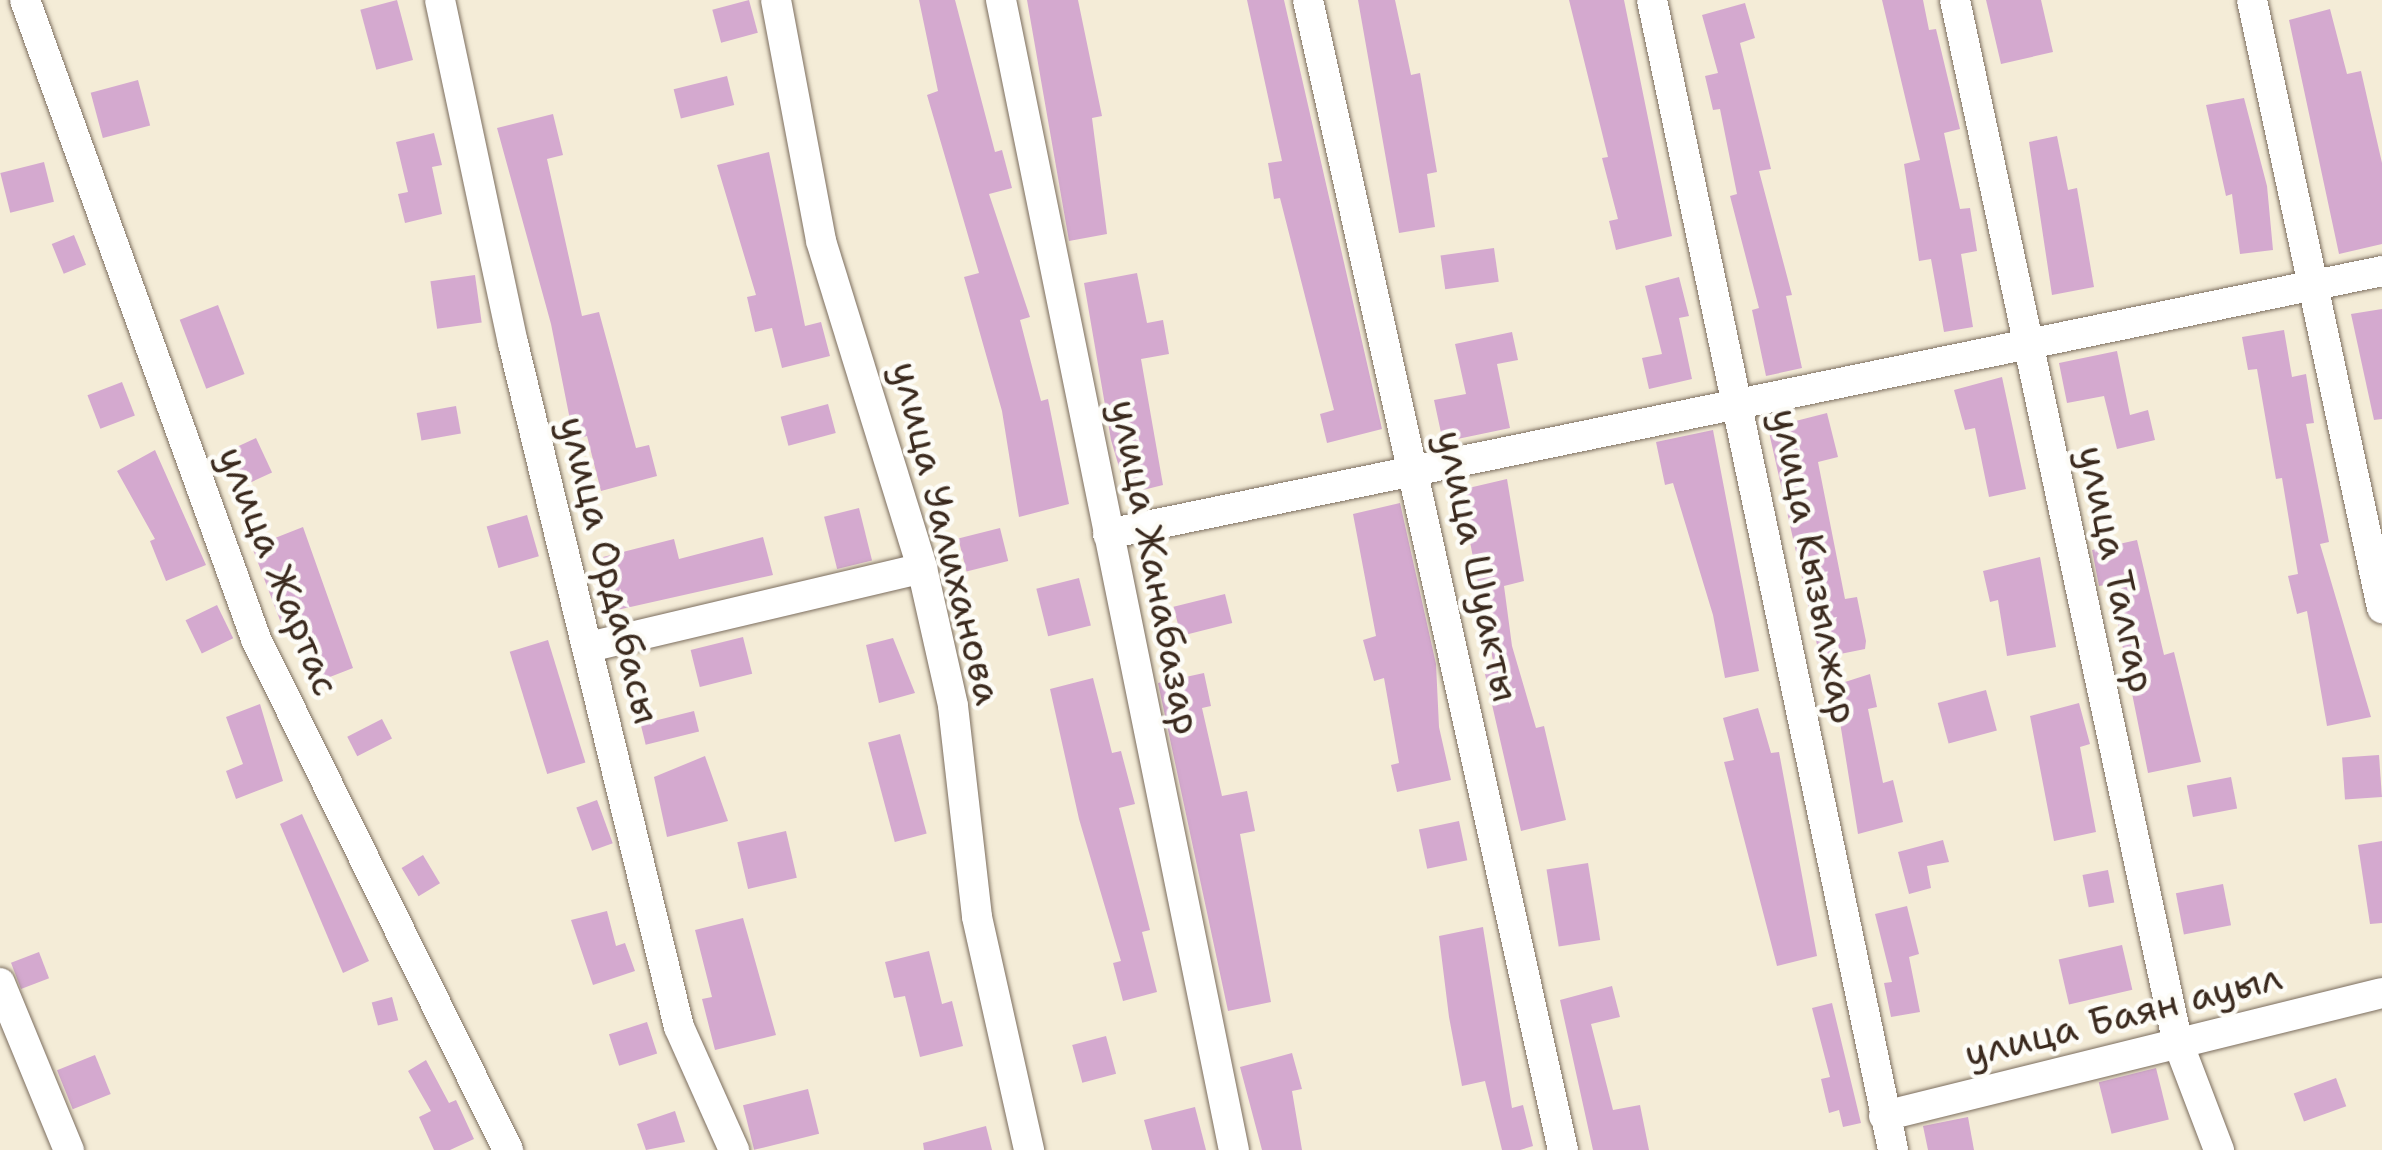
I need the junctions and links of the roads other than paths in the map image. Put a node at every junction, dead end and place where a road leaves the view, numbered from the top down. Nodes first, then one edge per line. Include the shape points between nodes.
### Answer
1 (26, 0) edge
2 (440, 0) edge
3 (776, 0) edge
4 (1001, 0) edge
5 (1308, 0) edge
6 (1652, 0) edge
7 (1955, 0) edge
8 (2252, 0) edge
9 (2382, 272) edge
10 (2313, 286) junction
11 (2028, 344) junction
12 (1742, 403) junction
13 (1417, 470) junction
14 (1108, 534) junction
15 (922, 568) junction
16 (2382, 608) edge
17 (589, 647) junction
18 (0, 983) edge
19 (2382, 993) edge
20 (2177, 1040) junction
21 (1884, 1116) junction
22 (69, 1150) edge
23 (508, 1150) edge
24 (734, 1150) edge
25 (1029, 1150) edge
26 (1234, 1150) edge
27 (1563, 1150) edge
28 (1893, 1150) edge
29 (2219, 1150) edge

1 - 23 street, улица Жартас via 256,639
2 - 17 street, улица Ордабасы
3 - 15 street, улица Уалиханова via 821,241
4 - 14 street, улица Жанабазар
5 - 13 street, улица Шуакты
6 - 12 street, улица Кызылжар
7 - 11 street, улица Талгар
8 - 10 street
9 - 10 street
10 - 11 street
10 - 16 street
11 - 12 street
11 - 20 street, улица Талгар
12 - 13 street
12 - 21 street, улица Кызылжар
13 - 14 street
13 - 27 street, улица Шуакты
14 - 26 street, улица Жанабазар
15 - 17 street
15 - 25 street, улица Уалиханова via 953,706 976,917
17 - 24 street, улица Ордабасы via 679,1027
18 - 22 street
19 - 20 street, улица Баян ауыл
20 - 21 street, улица Баян ауыл
20 - 29 street, улица Талгар
21 - 28 street, улица Кызылжар

